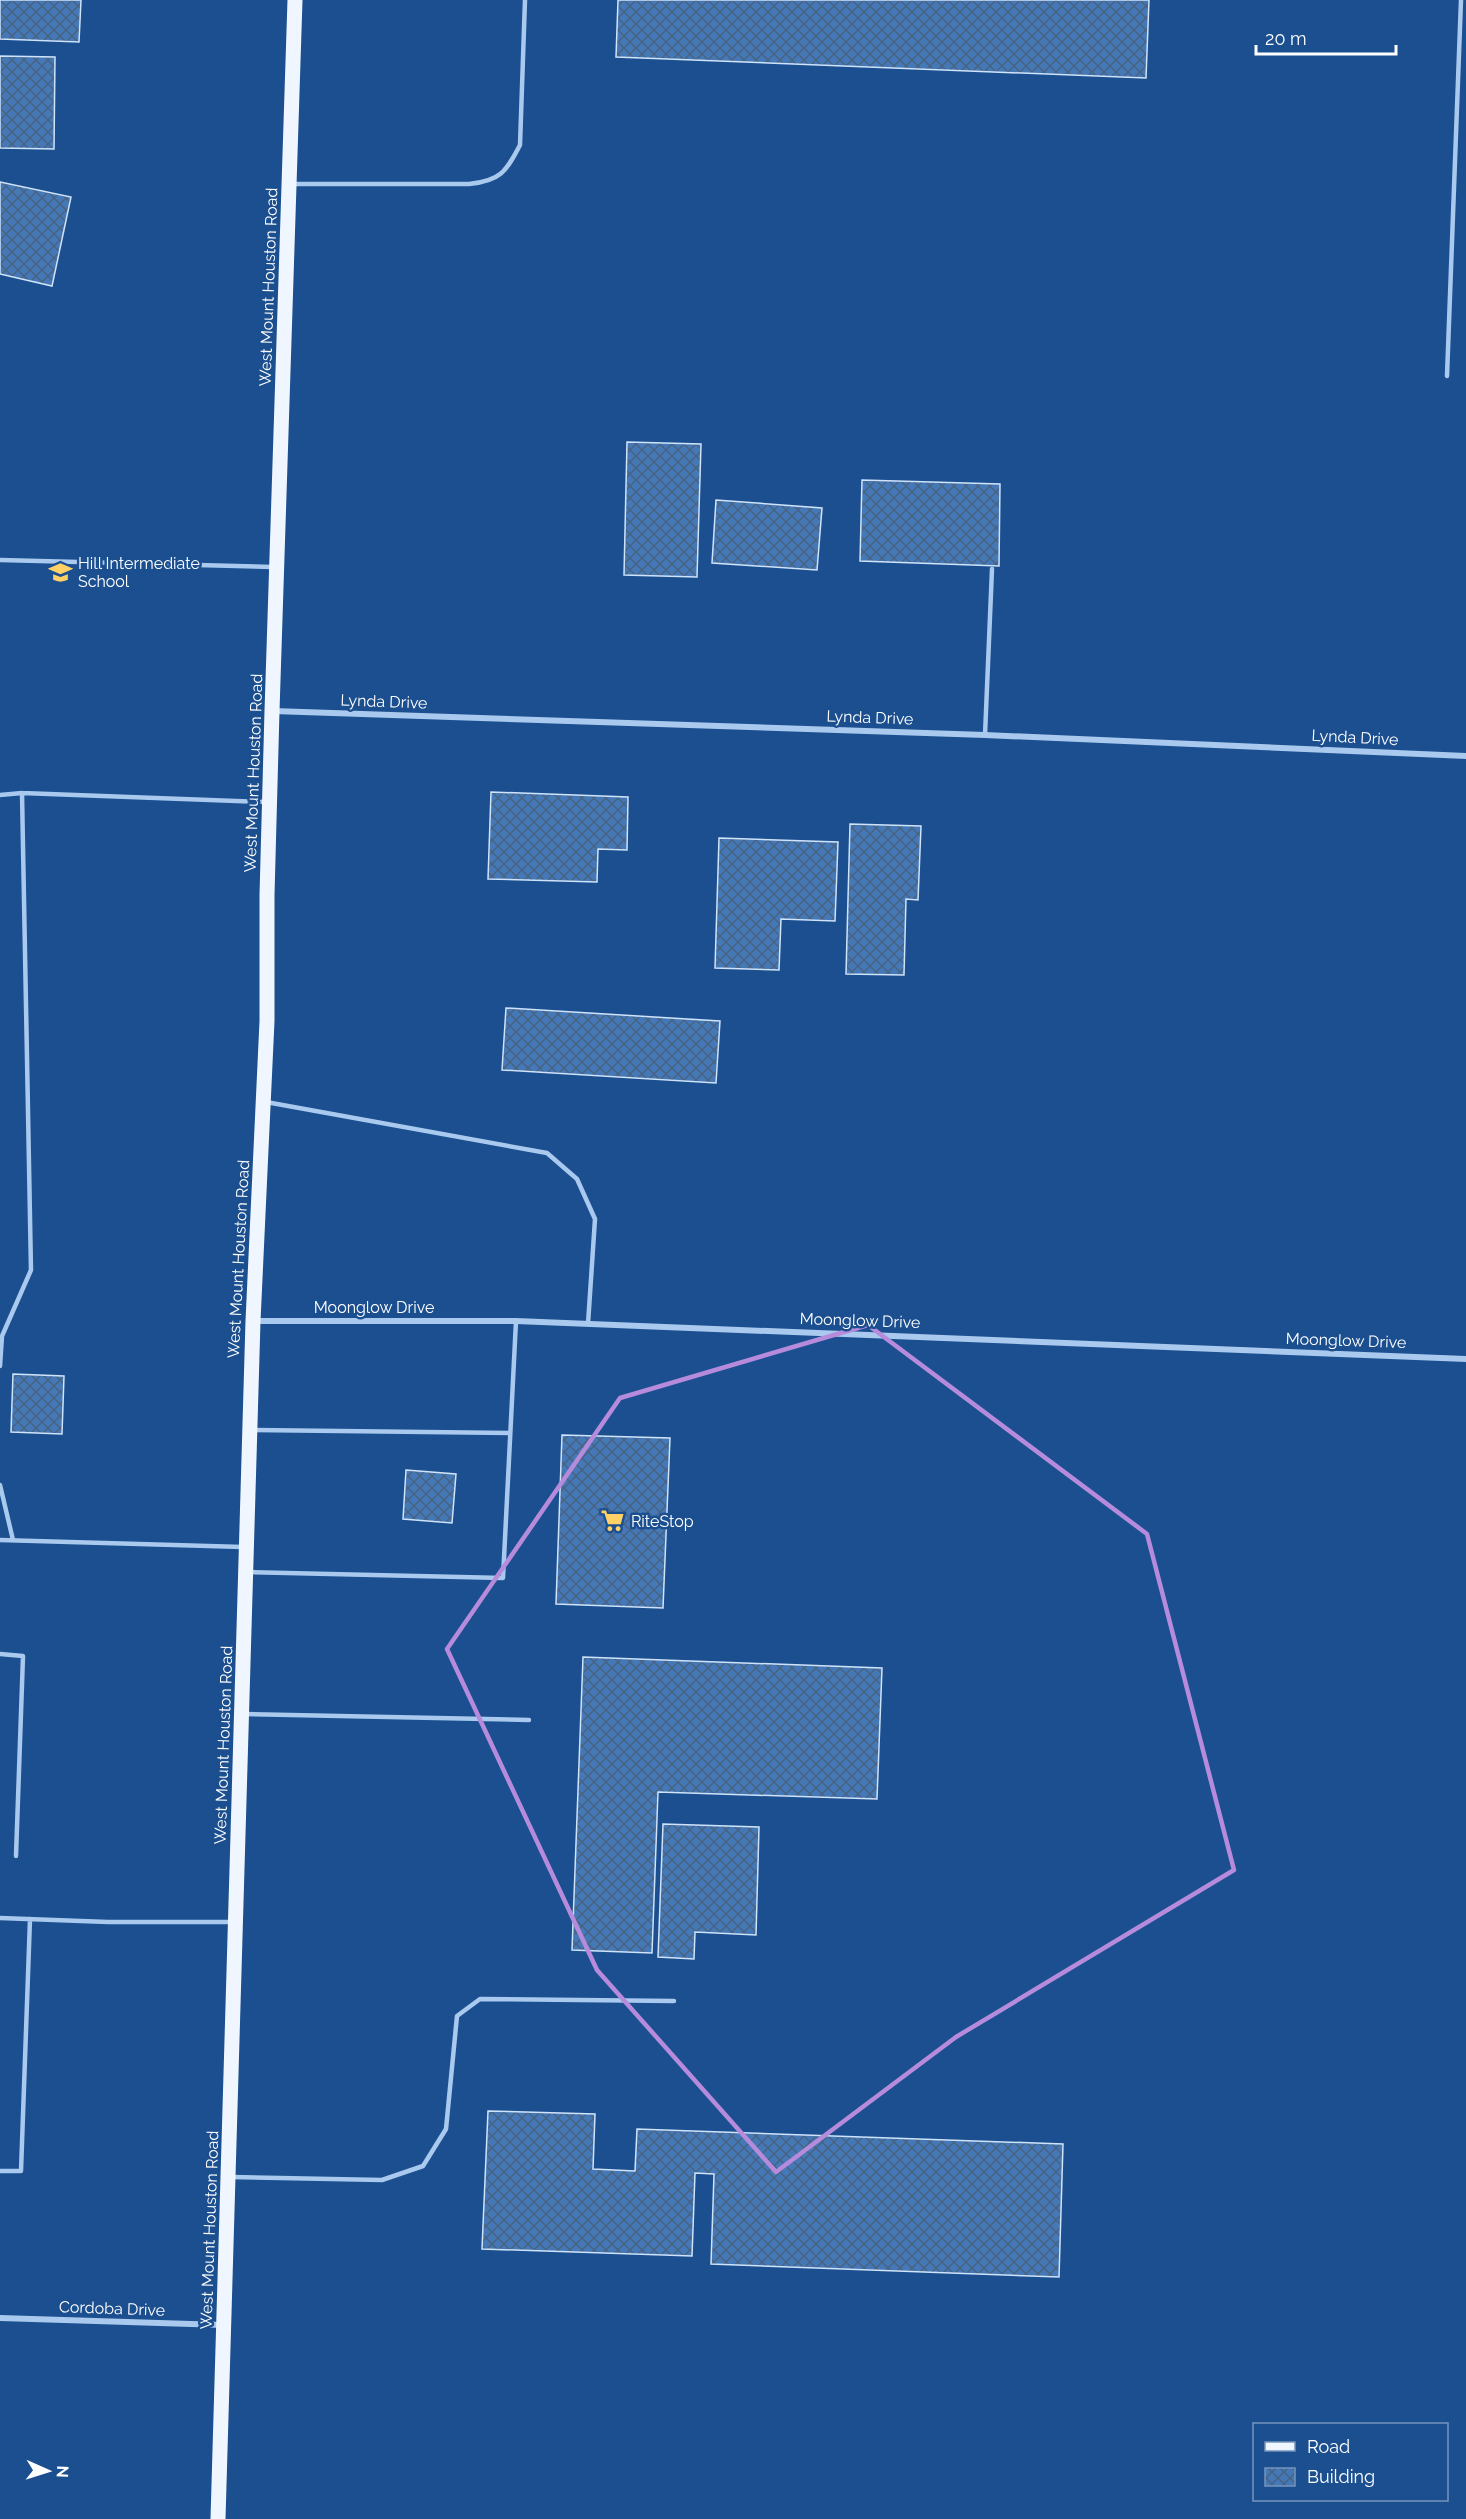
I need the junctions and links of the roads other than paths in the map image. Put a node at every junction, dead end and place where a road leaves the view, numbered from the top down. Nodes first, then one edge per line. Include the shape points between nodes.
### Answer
1 (295, 0) edge
2 (525, 0) edge
3 (1461, 0) edge
4 (289, 184) junction
5 (1447, 376) dead end
6 (0, 560) edge
7 (277, 567) junction
8 (992, 569) dead end
9 (272, 711) junction
10 (985, 735) junction
11 (1466, 756) edge
12 (22, 793) junction
13 (0, 795) edge
14 (270, 802) junction
15 (263, 1102) junction
16 (253, 1321) junction
17 (516, 1321) junction
18 (588, 1324) junction
19 (1466, 1359) edge
20 (0, 1366) edge
21 (250, 1430) junction
22 (510, 1433) junction
23 (0, 1485) edge
24 (0, 1540) edge
25 (13, 1540) junction
26 (246, 1547) junction
27 (246, 1572) junction
28 (0, 1654) edge
29 (241, 1714) junction
30 (528, 1720) dead end
31 (16, 1857) dead end
32 (0, 1918) edge
33 (30, 1919) junction
34 (235, 1923) junction
35 (674, 2001) dead end
36 (0, 2171) edge
37 (228, 2177) junction
38 (0, 2318) edge
39 (224, 2325) junction
40 (218, 2519) edge

1 - 4 main road, West Mount Houston Road
2 - 4 lane via 520,145 510,165 490,182
3 - 5 lane
4 - 7 main road, West Mount Houston Road
6 - 7 lane
7 - 9 main road, West Mount Houston Road
8 - 10 lane
9 - 10 street, Lynda Drive
9 - 14 main road, West Mount Houston Road
10 - 11 street, Lynda Drive
12 - 13 lane
12 - 14 lane
12 - 20 lane via 31,1270 2,1336
14 - 15 main road, West Mount Houston Road
15 - 16 main road, West Mount Houston Road
15 - 18 lane via 547,1152 577,1179 595,1219
16 - 17 street, Moonglow Drive
16 - 21 main road, West Mount Houston Road
17 - 18 street, Moonglow Drive
17 - 22 lane
18 - 19 street, Moonglow Drive
21 - 22 lane
21 - 26 main road, West Mount Houston Road
22 - 27 lane via 503,1578
23 - 25 lane
24 - 25 lane
25 - 26 lane
26 - 27 main road, West Mount Houston Road
27 - 29 main road, West Mount Houston Road
28 - 31 lane via 23,1656
29 - 30 lane
29 - 34 main road, West Mount Houston Road
32 - 33 lane
33 - 34 lane
33 - 36 lane via 21,2171
34 - 37 main road, West Mount Houston Road
35 - 37 lane via 480,1999 457,2016 446,2129 423,2166 382,2180
37 - 39 main road, West Mount Houston Road
38 - 39 street, Cordoba Drive
39 - 40 main road, West Mount Houston Road

